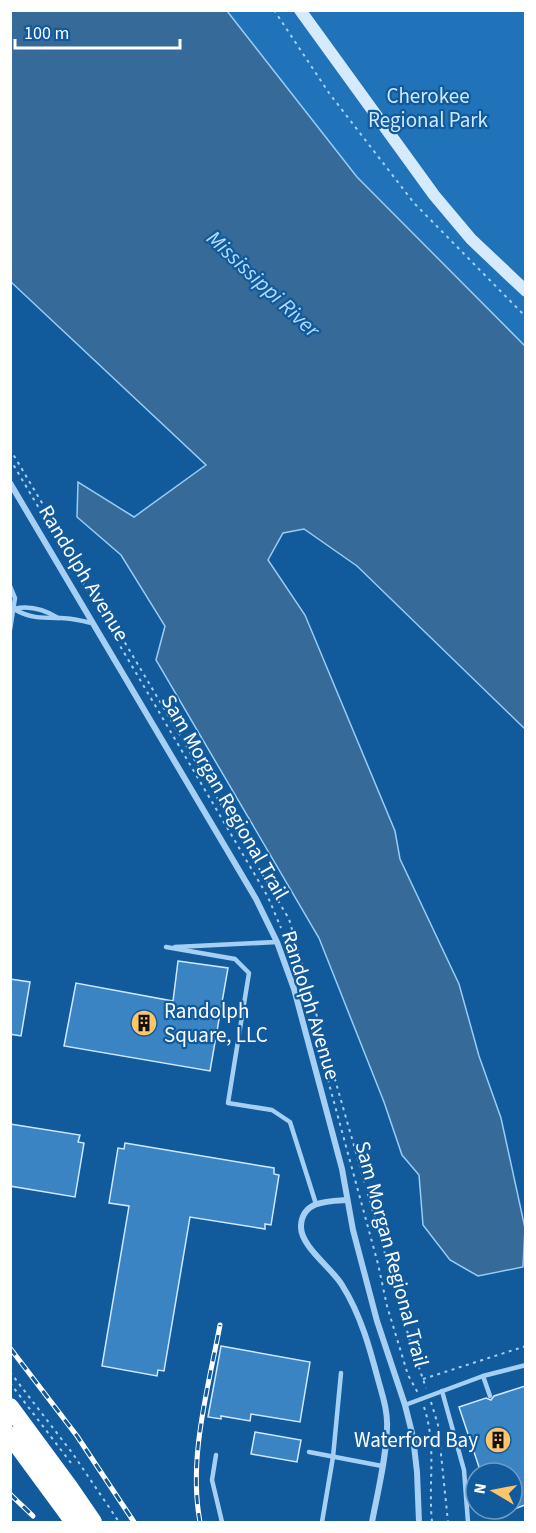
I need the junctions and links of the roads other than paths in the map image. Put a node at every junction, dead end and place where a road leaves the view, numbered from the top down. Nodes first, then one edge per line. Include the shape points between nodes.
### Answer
1 (300, 10) edge
2 (525, 291) edge
3 (10, 483) edge
4 (10, 586) edge
5 (14, 609) junction
6 (58, 618) junction
7 (95, 623) junction
8 (10, 630) edge
9 (277, 942) junction
10 (346, 1200) junction
11 (316, 1203) junction
12 (525, 1365) edge
13 (341, 1373) dead end
14 (483, 1376) junction
15 (442, 1391) junction
16 (490, 1396) dead end
17 (405, 1405) junction
18 (10, 1407) edge
19 (10, 1435) edge
20 (309, 1452) dead end
21 (216, 1455) dead end
22 (333, 1457) junction
23 (382, 1466) junction
24 (74, 1522) edge
25 (93, 1522) edge
26 (222, 1522) edge
27 (322, 1522) edge
28 (372, 1522) edge
29 (419, 1522) edge
30 (468, 1522) edge

1 - 2 street via 434,195 471,239
3 - 7 street, Randolph Avenue
4 - 5 lane
5 - 6 lane via 24,615
5 - 6 lane via 47,611
5 - 8 lane
6 - 7 lane
7 - 9 street, Randolph Avenue via 256,899
9 - 10 street, Randolph Avenue via 294,989 342,1169
9 - 11 lane via 166,947 235,959 249,973 228,1103 272,1110 290,1122
10 - 11 street
10 - 17 street, Randolph Avenue via 377,1321
11 - 23 street via 302,1216 302,1237 341,1283 368,1341 388,1425
12 - 14 lane
13 - 22 lane
14 - 15 lane
14 - 16 lane
15 - 17 lane
15 - 30 lane via 464,1470
17 - 29 street, Randolph Avenue via 414,1449
18 - 25 highway
19 - 24 highway
20 - 22 lane
21 - 26 lane via 212,1480
22 - 23 lane
22 - 27 lane
23 - 28 street

